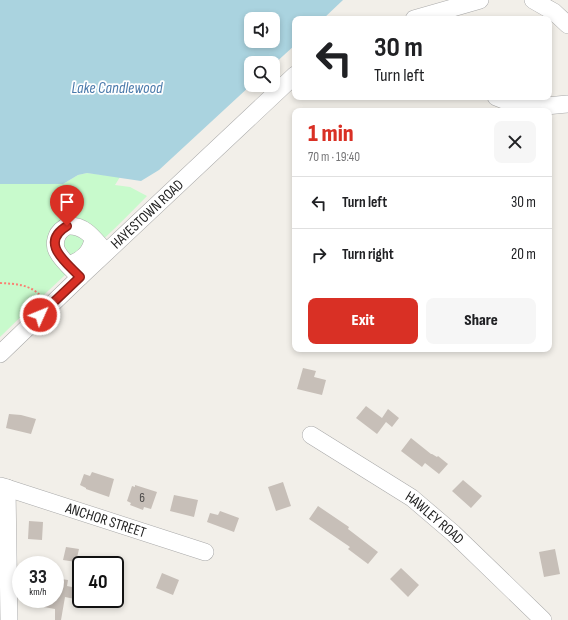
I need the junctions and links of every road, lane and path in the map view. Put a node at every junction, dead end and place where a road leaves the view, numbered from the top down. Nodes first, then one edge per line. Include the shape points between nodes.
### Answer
1 (480, 0) edge
2 (534, 0) edge
3 (424, 16) edge
4 (568, 25) edge
5 (292, 78) edge
6 (503, 100) edge
7 (568, 104) edge
8 (93, 239) junction
9 (106, 252) junction
10 (74, 271) junction
11 (0, 283) edge
12 (50, 305) junction
13 (0, 354) edge
14 (311, 435) dead end
15 (3, 487) edge
16 (205, 552) dead end
17 (9, 620) edge
18 (543, 620) edge

1 - 3 street
2 - 4 street via 554,12
5 - 9 street, HAYESTOWN ROAD
6 - 7 street via 540,107
8 - 9 street
8 - 10 street via 92,247
8 - 10 street via 78,226 67,226 60,230 55,240 56,250
9 - 10 street, HAYESTOWN ROAD
10 - 12 street, HAYESTOWN ROAD
11 - 12 path via 32,288
12 - 13 street, HAYESTOWN ROAD
14 - 18 street, HAWLEY ROAD via 412,498 453,533
15 - 16 street, ANCHOR STREET
15 - 17 street

